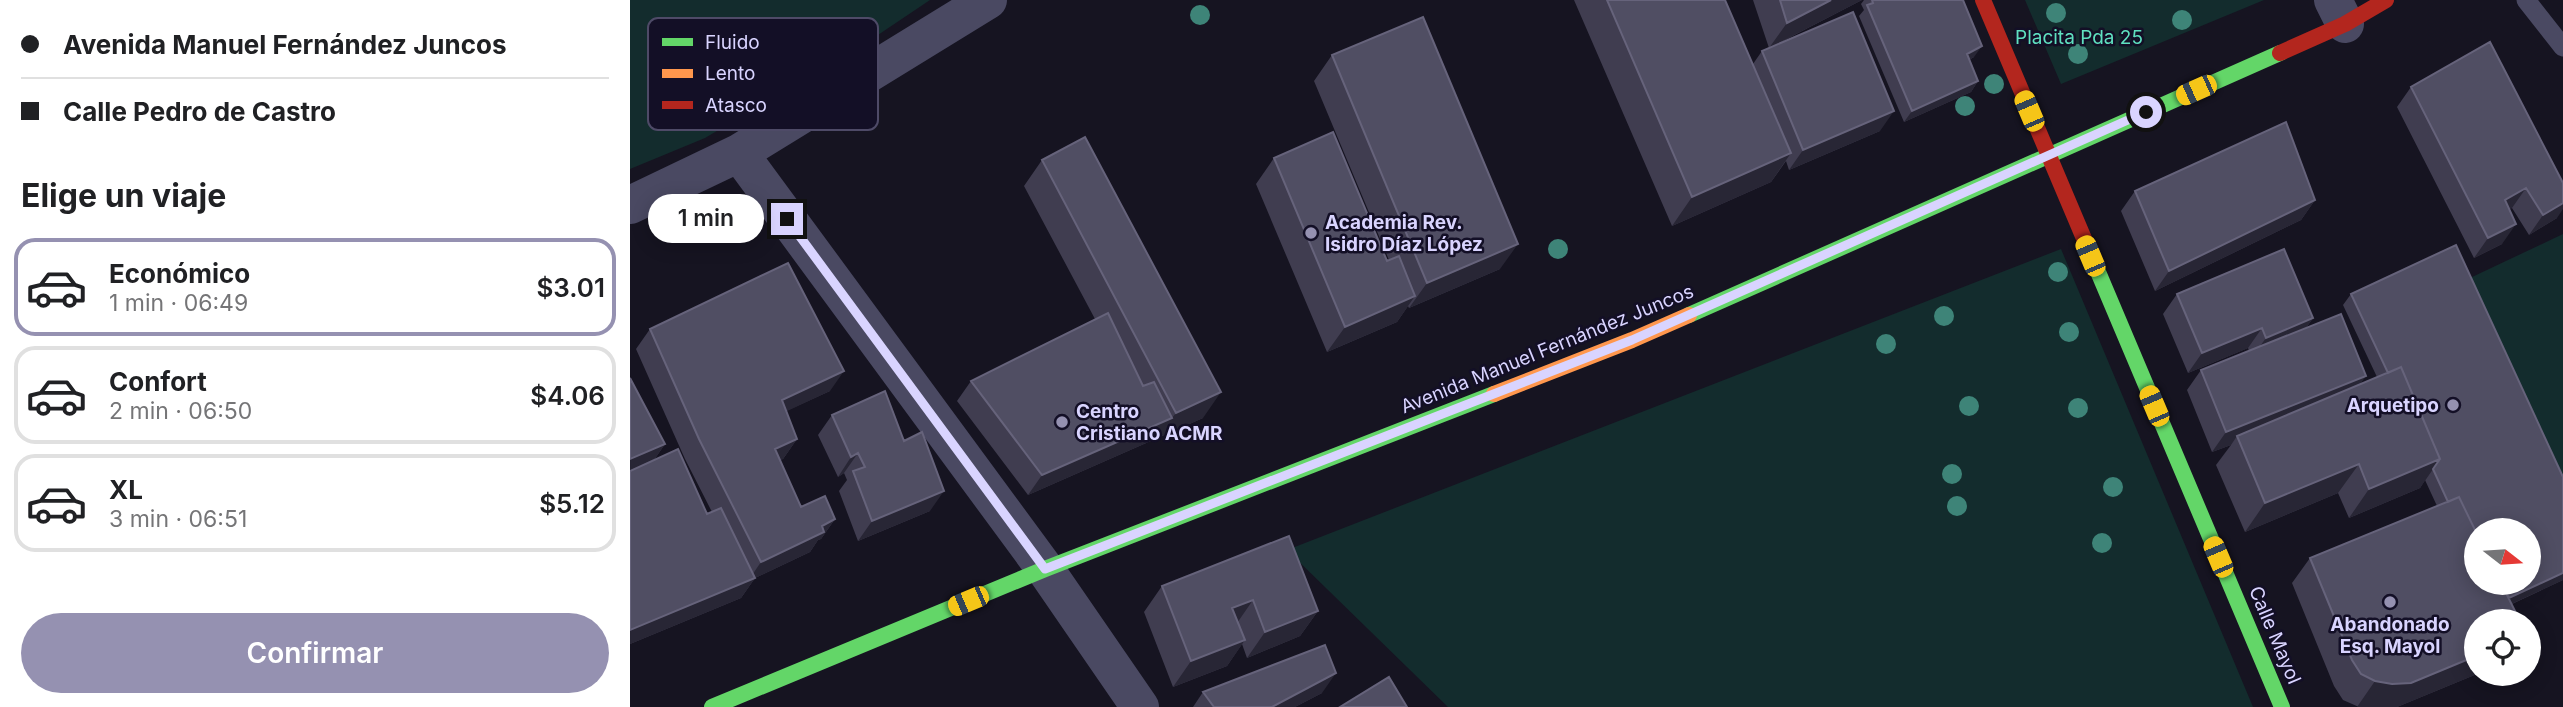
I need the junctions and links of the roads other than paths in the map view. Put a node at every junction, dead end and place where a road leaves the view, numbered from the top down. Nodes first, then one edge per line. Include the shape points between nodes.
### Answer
1 (988, 0) edge
2 (1983, 0) edge
3 (2386, 0) edge
4 (2526, 0) edge
5 (2339, 12) edge
6 (2563, 47) edge
7 (878, 68) edge
8 (776, 130) edge
9 (739, 153) junction
10 (2047, 156) junction
11 (630, 205) edge
12 (1045, 569) junction
13 (712, 707) edge
14 (1140, 707) edge
15 (2282, 707) edge

1 - 7 street
2 - 10 main road, Calle Mayol
3 - 5 main road, Avenida Manuel Fernández Juncos
4 - 6 lane
5 - 10 main road, Avenida Manuel Fernández Juncos
8 - 9 street
9 - 11 street
9 - 12 street
10 - 12 main road, Avenida Manuel Fernández Juncos via 1619,345
10 - 15 main road, Calle Mayol
12 - 13 main road, Avenida Manuel Fernández Juncos
12 - 14 street

